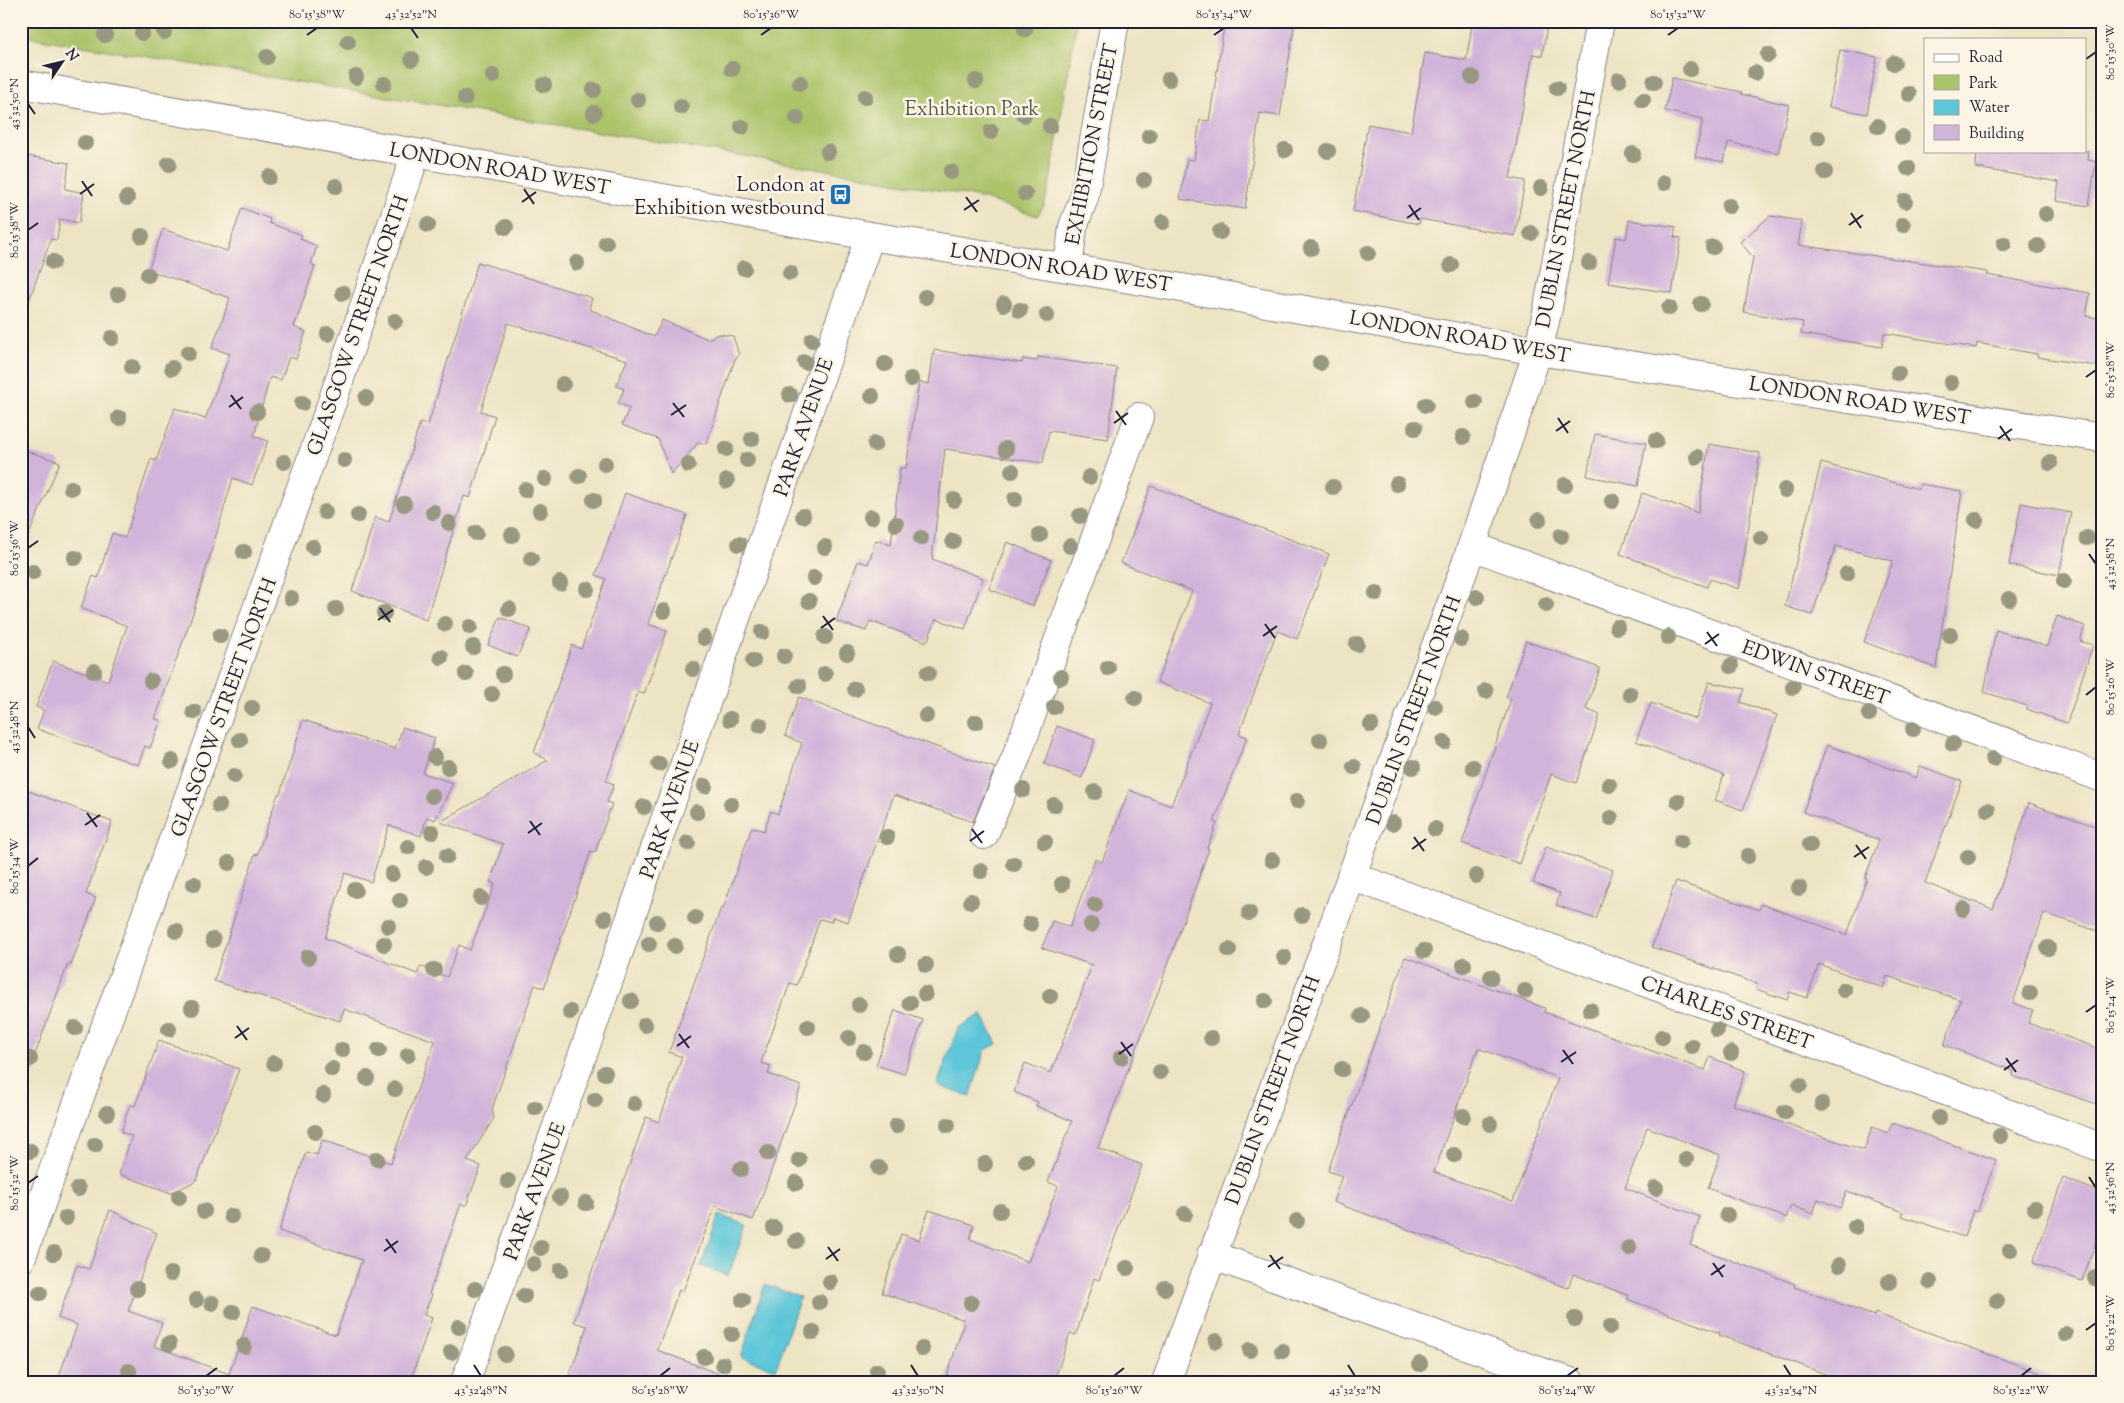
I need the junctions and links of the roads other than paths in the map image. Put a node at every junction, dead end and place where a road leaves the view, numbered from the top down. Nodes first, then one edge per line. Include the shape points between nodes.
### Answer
1 (1116, 21) edge
2 (1600, 21) edge
3 (21, 84) edge
4 (416, 153) junction
5 (870, 236) junction
6 (1068, 268) junction
7 (1538, 351) junction
8 (1139, 417) dead end
9 (2103, 438) edge
10 (1472, 546) junction
11 (2103, 778) edge
12 (984, 835) dead end
13 (1351, 876) junction
14 (2103, 1148) edge
15 (32, 1197) edge
16 (1211, 1255) junction
17 (21, 1259) edge
18 (466, 1382) edge
19 (1166, 1382) edge
20 (1570, 1382) edge

1 - 6 street, EXHIBITION STREET via 1084,198 1073,227
2 - 7 street, DUBLIN STREET NORTH
3 - 4 street, LONDON ROAD WEST
4 - 5 street, LONDON ROAD WEST
4 - 15 street, GLASGOW STREET NORTH via 332,402
5 - 6 street, LONDON ROAD WEST
5 - 18 street, PARK AVENUE
6 - 7 street, LONDON ROAD WEST
7 - 9 street, LONDON ROAD WEST
7 - 10 street, DUBLIN STREET NORTH
8 - 12 street via 1017,755
10 - 11 street, EDWIN STREET
10 - 13 street, DUBLIN STREET NORTH
13 - 14 street, CHARLES STREET
13 - 16 street, DUBLIN STREET NORTH
15 - 17 street, GLASGOW STREET NORTH
16 - 19 street, DUBLIN STREET NORTH
16 - 20 street

